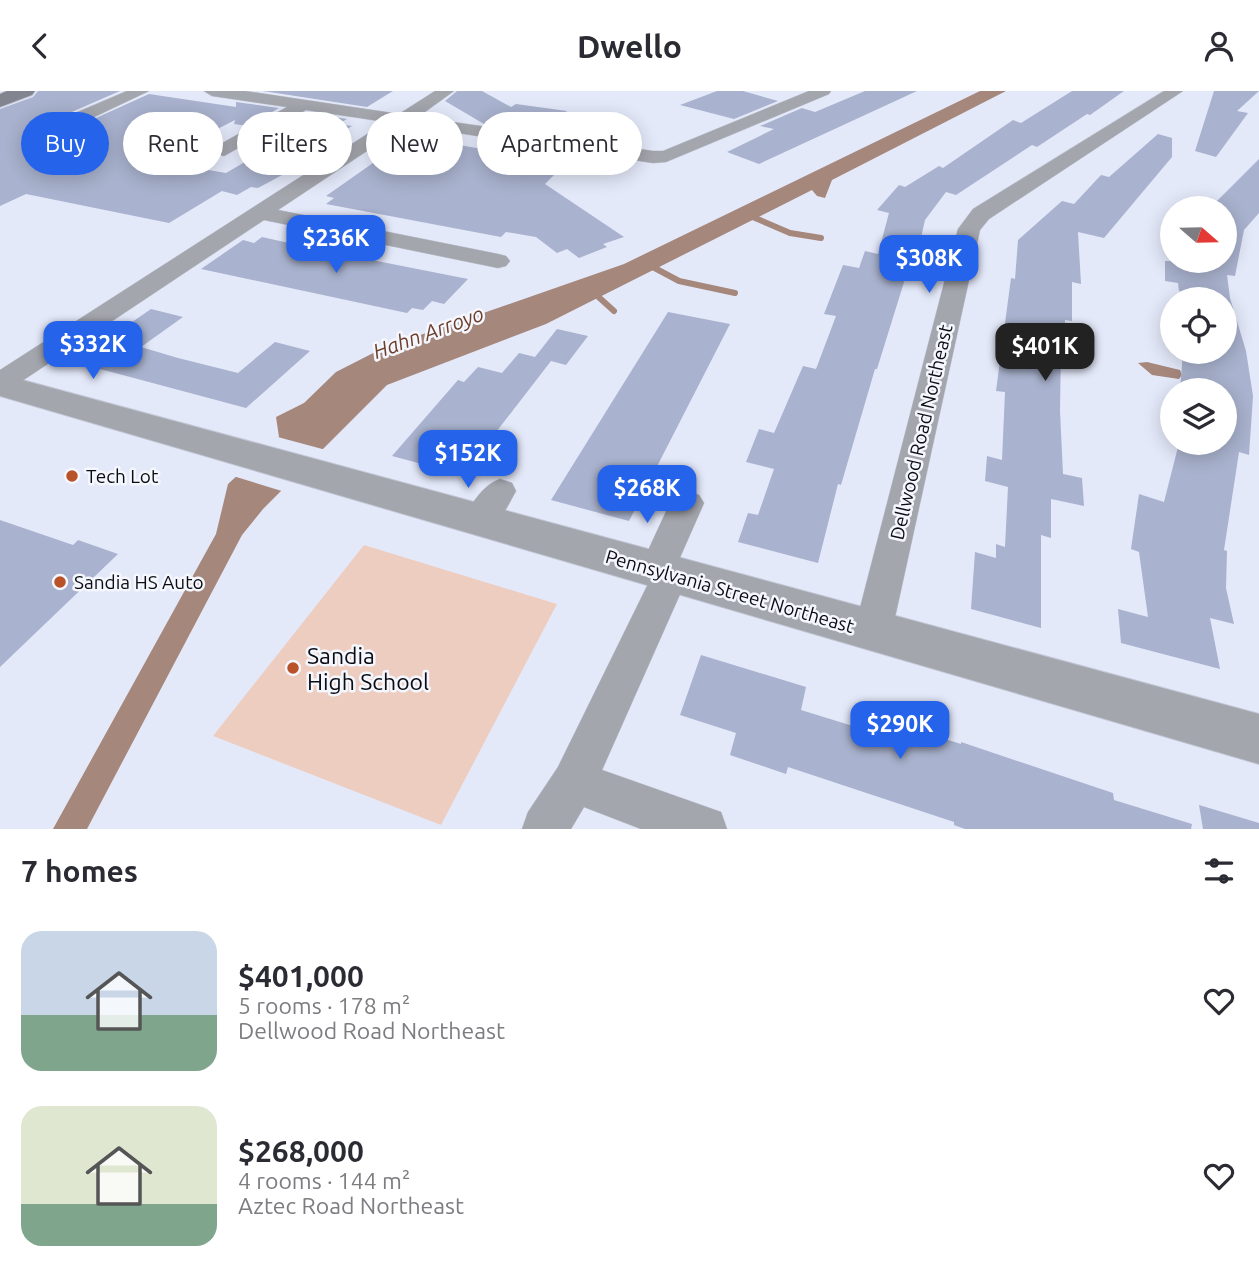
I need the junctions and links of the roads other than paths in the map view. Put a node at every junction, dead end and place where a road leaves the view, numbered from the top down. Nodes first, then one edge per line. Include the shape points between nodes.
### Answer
1 (25, 91) edge
2 (141, 91) edge
3 (212, 91) edge
4 (446, 91) edge
5 (823, 91) edge
6 (1175, 91) edge
7 (0, 100) edge
8 (303, 105) junction
9 (93, 112) edge
10 (414, 112) edge
11 (366, 114) edge
12 (463, 128) edge
13 (366, 143) edge
14 (224, 150) dead end
15 (261, 213) junction
16 (498, 261) dead end
17 (0, 384) edge
18 (687, 503) dead end
19 (664, 572) junction
20 (873, 631) junction
21 (1259, 739) edge
22 (575, 782) junction
23 (545, 829) edge
24 (704, 829) edge

1 - 7 main road
2 - 9 street
3 - 8 street
4 - 10 street
5 - 12 street via 666,156 637,156
6 - 20 street, Dellwood Road Northeast via 981,214 969,229
8 - 11 street
8 - 14 street
13 - 15 street
15 - 16 street
15 - 17 street
17 - 19 street, Pennsylvania Street Northeast via 307,472 490,506
18 - 19 street
19 - 20 street, Pennsylvania Street Northeast
19 - 22 street
20 - 21 street, Pennsylvania Street Northeast
22 - 23 street
22 - 24 street

